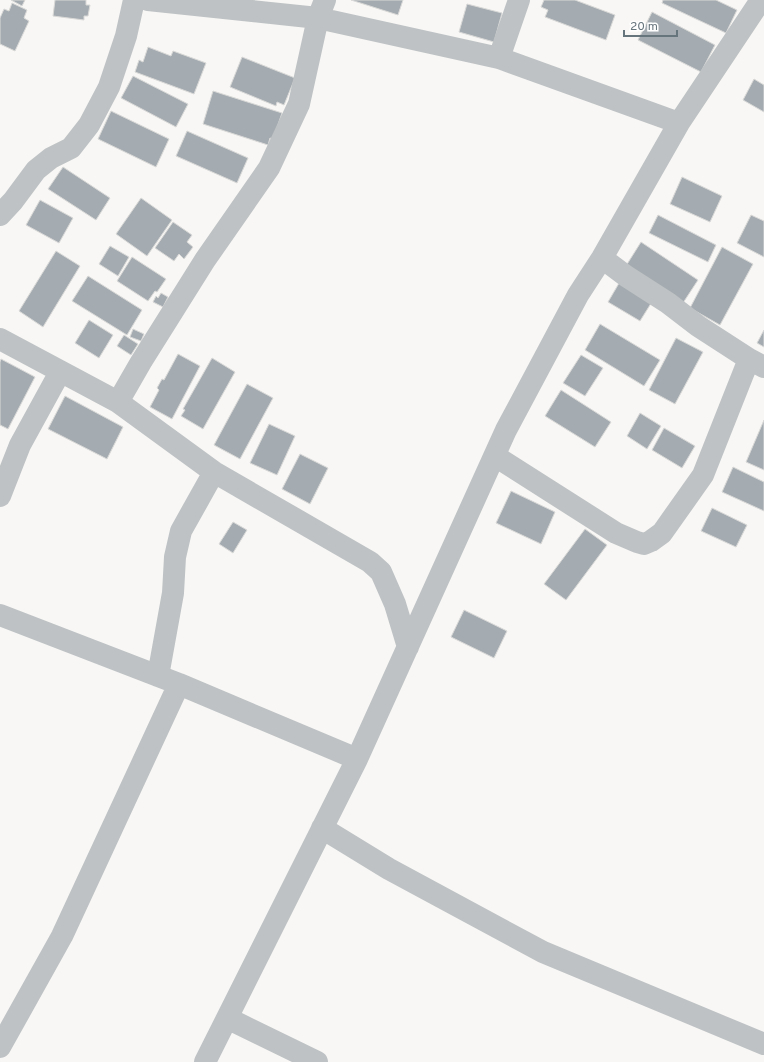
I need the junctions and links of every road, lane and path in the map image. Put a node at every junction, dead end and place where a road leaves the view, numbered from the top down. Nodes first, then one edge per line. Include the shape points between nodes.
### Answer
1 (134, 0) edge
2 (148, 0) edge
3 (519, 0) edge
4 (762, 0) edge
5 (322, 9) edge
6 (499, 58) junction
7 (679, 123) junction
8 (0, 215) edge
9 (602, 258) junction
10 (0, 339) edge
11 (756, 363) edge
12 (60, 372) junction
13 (118, 402) junction
14 (495, 456) junction
15 (214, 472) junction
16 (0, 496) edge
17 (2, 621) edge
18 (408, 646) junction
19 (158, 676) junction
20 (179, 684) junction
21 (357, 759) junction
22 (322, 828) junction
23 (227, 1018) junction
24 (764, 1044) edge
25 (0, 1047) edge
26 (205, 1062) edge
27 (317, 1062) edge

1 - 8 street via 126,36 109,86 90,124 71,148 51,158 36,170
2 - 5 street
3 - 6 street
4 - 7 street
5 - 6 street
5 - 13 street via 299,104 269,168 205,260
6 - 7 street
7 - 9 street
9 - 11 street via 698,326
9 - 14 street via 578,295 506,430
10 - 12 street
11 - 14 street via 703,475 662,533 650,542 644,544 616,533
12 - 13 street
12 - 16 street via 20,445
13 - 15 street
14 - 18 street
15 - 18 street via 370,562 381,572 395,604
15 - 19 street via 182,531 175,557 173,593
17 - 19 street
18 - 21 street
19 - 20 street
20 - 21 street
20 - 25 street via 62,936
21 - 22 street
22 - 23 street
22 - 24 street via 388,869 543,952
23 - 26 street
23 - 27 street

